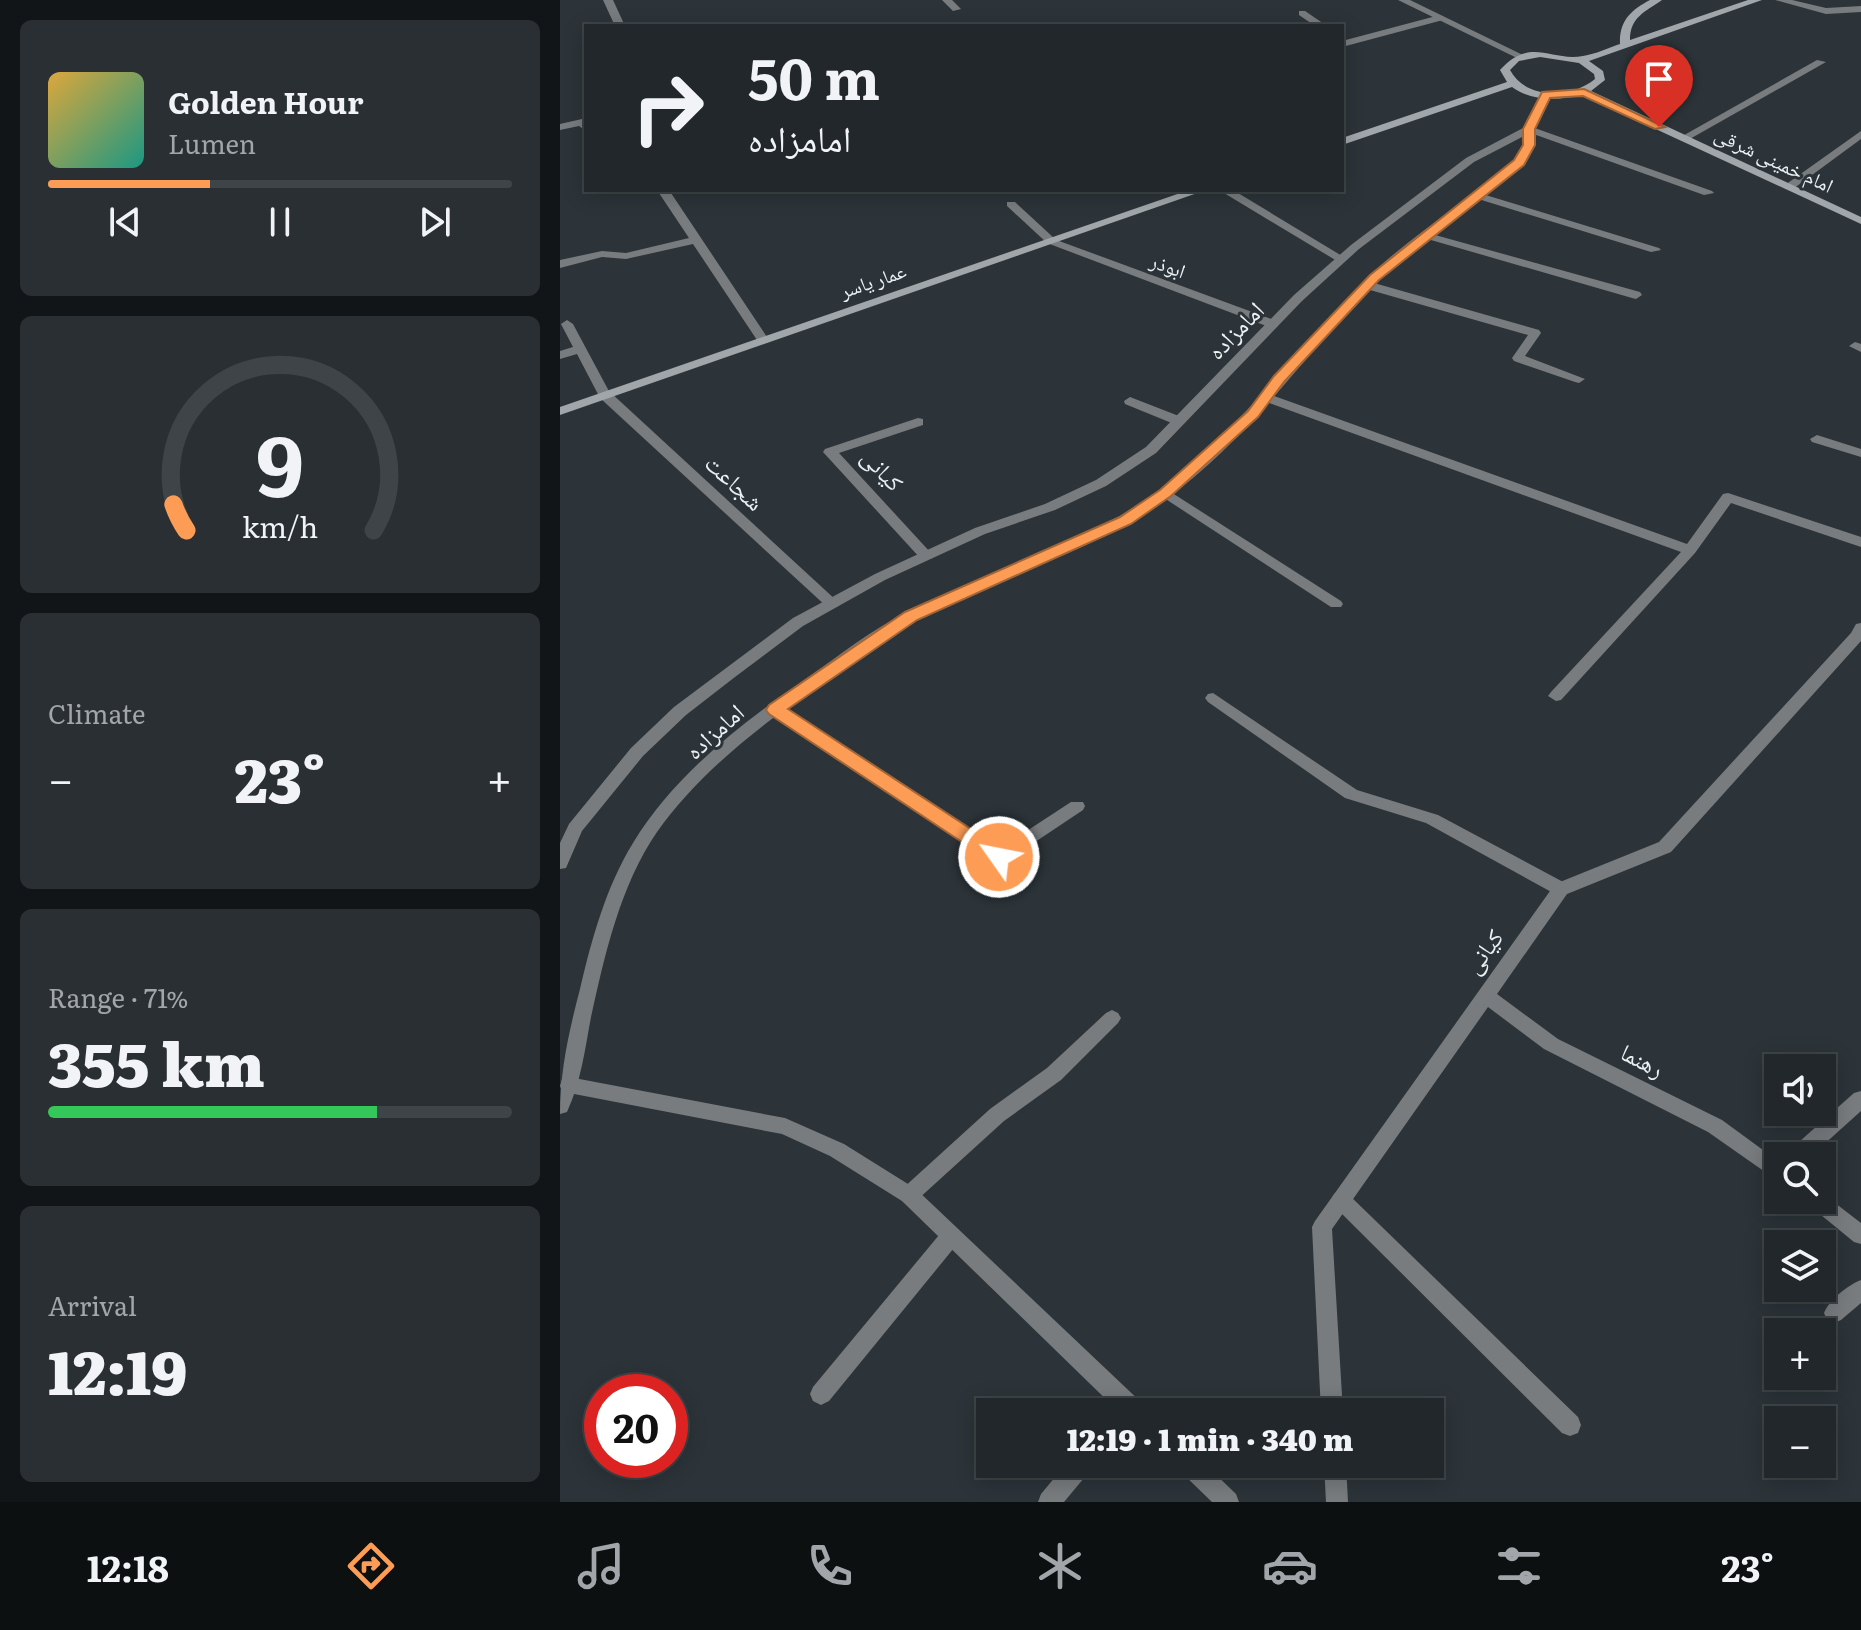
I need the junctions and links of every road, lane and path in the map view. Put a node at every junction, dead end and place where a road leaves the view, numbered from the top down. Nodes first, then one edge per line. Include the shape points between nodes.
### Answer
1 (608, 0) edge
2 (947, 0) edge
3 (1403, 0) edge
4 (1657, 0) edge
5 (1757, 0) edge
6 (1780, 0) edge
7 (956, 9) dead end
8 (1861, 9) edge
9 (1302, 13) dead end
10 (1440, 18) junction
11 (619, 24) edge
12 (1319, 24) edge
13 (1344, 41) edge
14 (1625, 44) junction
15 (1522, 57) junction
16 (1582, 60) junction
17 (1821, 62) dead end
18 (1513, 83) junction
19 (1584, 92) junction
20 (1546, 95) junction
21 (584, 125) edge
22 (560, 127) edge
23 (1529, 129) junction
24 (1861, 134) edge
25 (1684, 138) junction
26 (1344, 141) edge
27 (1789, 187) junction
28 (664, 192) edge
29 (1194, 192) edge
30 (1228, 192) edge
31 (1708, 193) dead end
32 (1479, 196) junction
33 (1011, 204) dead end
34 (1861, 221) edge
35 (1428, 236) junction
36 (695, 240) junction
37 (1051, 241) junction
38 (1655, 250) dead end
39 (1341, 259) junction
40 (560, 264) edge
41 (1367, 285) junction
42 (1636, 295) dead end
43 (567, 324) dead end
44 (1273, 324) junction
45 (763, 340) junction
46 (580, 349) junction
47 (560, 355) edge
48 (1579, 379) dead end
49 (605, 395) junction
50 (1266, 397) junction
51 (1130, 401) dead end
52 (560, 411) edge
53 (1179, 421) junction
54 (918, 422) dead end
55 (1817, 439) dead end
56 (1861, 453) edge
57 (1166, 493) junction
58 (1861, 542) edge
59 (1690, 550) junction
60 (926, 556) junction
61 (832, 604) junction
62 (1336, 604) dead end
63 (1861, 628) edge
64 (1556, 696) dead end
65 (1213, 698) dead end
66 (775, 710) junction
67 (1077, 806) dead end
68 (561, 856) edge
69 (1561, 889) junction
70 (1485, 995) junction
71 (1112, 1018) dead end
72 (569, 1085) junction
73 (1861, 1099) edge
74 (560, 1106) edge
75 (1813, 1142) edge
76 (1764, 1162) edge
77 (909, 1195) junction
78 (1341, 1200) junction
79 (1835, 1214) edge
80 (1861, 1235) edge
81 (951, 1236) junction
82 (1861, 1290) edge
83 (1834, 1313) dead end
84 (821, 1394) dead end
85 (1118, 1398) edge
86 (1331, 1398) edge
87 (1570, 1425) dead end
88 (1069, 1478) edge
89 (1203, 1478) edge
90 (1336, 1478) edge
91 (1049, 1502) edge
92 (1228, 1502) edge
93 (1337, 1502) edge

1 - 11 street
2 - 7 street
3 - 10 street
4 - 14 main road via 1635,10 1623,30
5 - 14 main road
6 - 8 street via 1826,11
9 - 12 street
10 - 13 street
10 - 15 street
14 - 16 main road
15 - 16 main road via 1555,54
15 - 18 main road via 1505,70
16 - 19 main road via 1600,80
17 - 25 street
18 - 20 main road
18 - 26 main road
19 - 20 main road
19 - 25 main road, امام خمینی شرقی
20 - 23 street, امامزاده
21 - 22 street
23 - 31 street
23 - 32 street, امامزاده via 1529,145 1519,162
23 - 39 street, امامزاده via 1470,160
24 - 27 street
25 - 27 main road, امام خمینی شرقی
27 - 34 main road, امام خمینی شرقی
28 - 36 street
29 - 37 main road, عمار یاسر
30 - 39 street
32 - 35 street, امامزاده
32 - 38 street
33 - 37 street
35 - 41 street, امامزاده
35 - 42 street
36 - 40 street
36 - 45 street
37 - 44 street, ابوذر
37 - 45 main road, عمار یاسر
39 - 44 street, امامزاده
41 - 48 street via 1535,333 1518,358
41 - 50 street, امامزاده
43 - 46 street, شجاعت
44 - 53 street, امامزاده
45 - 49 main road, عمار یاسر
46 - 47 street
46 - 49 street, شجاعت
49 - 52 main road, عمار یاسر
49 - 61 street, شجاعت
50 - 57 street, امامزاده
50 - 59 street
51 - 53 street
53 - 60 street, امامزاده via 1151,450 1101,483
54 - 60 street, کیانی via 830,452
55 - 56 street
57 - 62 street
57 - 66 street, امامزاده via 1126,520 911,616
58 - 59 street via 1728,497
59 - 64 street
60 - 61 street, امامزاده
61 - 68 street, امامزاده via 798,622 680,711 637,752 575,828
63 - 69 street via 1665,847
65 - 69 street via 1351,794 1432,819
66 - 67 street via 999,857
66 - 72 street, امامزاده via 686,787 651,828 605,930
69 - 70 street, کیانی
70 - 76 street, رهنما via 1551,1044 1715,1126
70 - 78 street, کیانی
71 - 77 street via 1054,1074 997,1115
72 - 74 street, امامزاده
72 - 77 street via 785,1126 837,1150
73 - 75 street
77 - 81 street
78 - 86 street, کیانی via 1322,1227
78 - 87 street
79 - 80 street
81 - 84 street
81 - 85 street
82 - 83 street
88 - 91 street
89 - 92 street
90 - 93 street

